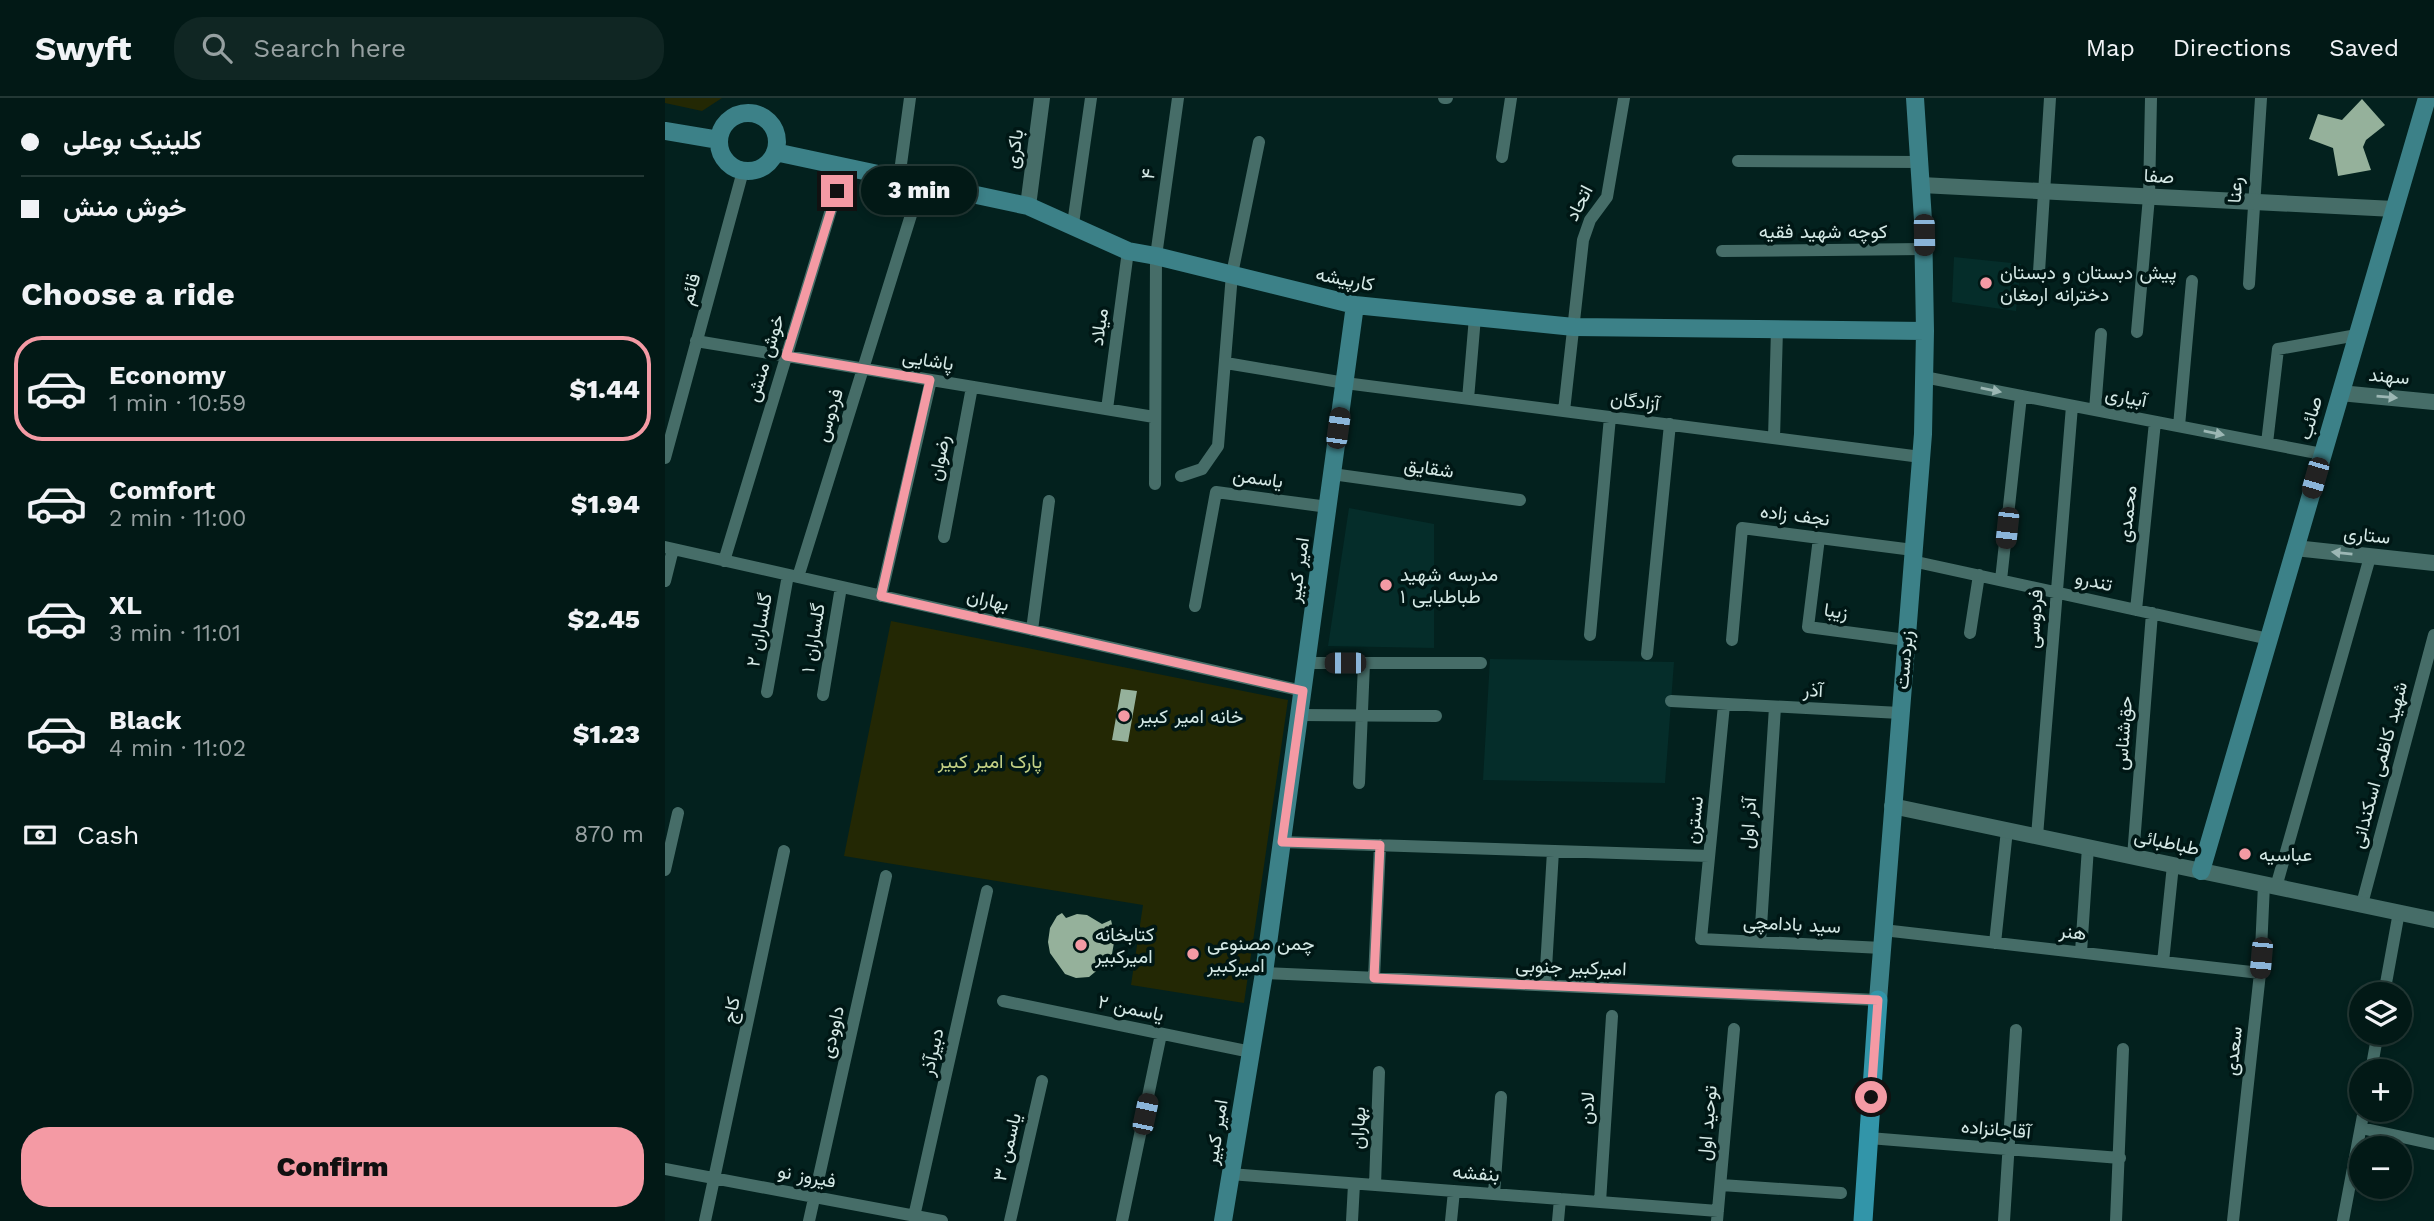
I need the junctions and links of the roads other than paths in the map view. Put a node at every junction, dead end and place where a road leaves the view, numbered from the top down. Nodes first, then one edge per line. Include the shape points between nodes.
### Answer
1 (910, 98) edge
2 (1042, 98) edge
3 (1091, 98) edge
4 (1178, 98) edge
5 (1511, 98) edge
6 (1624, 98) edge
7 (1915, 98) edge
8 (2050, 98) edge
9 (2151, 98) edge
10 (2261, 98) edge
11 (2427, 98) edge
12 (759, 106) edge
13 (665, 131) edge
14 (719, 140) junction
15 (1259, 142) dead end
16 (775, 152) junction
17 (1502, 157) dead end
18 (1738, 161) dead end
19 (1920, 162) junction
20 (844, 167) junction
21 (743, 170) junction
22 (899, 179) junction
23 (921, 183) junction
24 (1921, 185) junction
25 (2044, 191) junction
26 (2148, 197) junction
27 (2253, 202) junction
28 (1028, 206) junction
29 (2394, 209) junction
30 (1073, 225) junction
31 (1924, 249) junction
32 (1128, 251) junction
33 (1723, 251) dead end
34 (1156, 256) junction
35 (2039, 272) dead end
36 (1231, 274) junction
37 (2192, 281) dead end
38 (2249, 284) dead end
39 (1355, 305) junction
40 (1475, 317) junction
41 (1574, 327) junction
42 (1777, 330) junction
43 (1925, 331) junction
44 (2137, 332) dead end
45 (2101, 334) dead end
46 (2357, 335) junction
47 (696, 341) junction
48 (786, 356) junction
49 (1226, 363) junction
50 (863, 368) junction
51 (1924, 377) junction
52 (930, 380) junction
53 (1345, 383) junction
54 (972, 387) junction
55 (2340, 393) junction
56 (2021, 396) junction
57 (1468, 398) junction
58 (2434, 402) edge
59 (2072, 406) junction
60 (1107, 409) junction
61 (2095, 410) junction
62 (1564, 411) junction
63 (1154, 417) junction
64 (1610, 417) junction
65 (2155, 422) junction
66 (1670, 425) junction
67 (2179, 426) junction
68 (1774, 438) junction
69 (2267, 443) junction
70 (2322, 454) junction
71 (1921, 457) junction
72 (665, 458) edge
73 (1332, 474) junction
74 (1181, 476) dead end
75 (1155, 484) dead end
76 (1520, 500) dead end
77 (1049, 501) dead end
78 (1328, 507) junction
79 (944, 537) dead end
80 (1819, 538) junction
81 (669, 548) edge
82 (2295, 548) junction
83 (1913, 556) junction
84 (2370, 556) junction
85 (724, 561) junction
86 (2434, 563) edge
87 (1979, 575) junction
88 (793, 576) junction
89 (2001, 580) junction
90 (665, 581) edge
91 (841, 587) junction
92 (2056, 592) junction
93 (881, 596) junction
94 (1195, 607) dead end
95 (2136, 610) junction
96 (2152, 613) junction
97 (1032, 630) junction
98 (1970, 633) dead end
99 (1590, 635) dead end
100 (2434, 635) edge
101 (2269, 639) junction
102 (1732, 640) dead end
103 (1906, 640) junction
104 (1647, 654) dead end
105 (1307, 663) junction
106 (1364, 663) junction
107 (1481, 663) dead end
108 (1303, 691) junction
109 (767, 692) dead end
110 (823, 695) dead end
111 (1671, 701) dead end
112 (1724, 705) junction
113 (1775, 707) junction
114 (1899, 713) junction
115 (1300, 715) junction
116 (1362, 716) junction
117 (1436, 716) dead end
118 (1359, 783) dead end
119 (1892, 806) junction
120 (678, 813) dead end
121 (2007, 830) junction
122 (2037, 836) junction
123 (1282, 842) junction
124 (1380, 845) junction
125 (2088, 847) junction
126 (784, 851) dead end
127 (1553, 851) junction
128 (1709, 856) junction
129 (2133, 856) junction
130 (2173, 865) junction
131 (665, 870) edge
132 (2201, 871) junction
133 (886, 876) dead end
134 (2270, 885) junction
135 (987, 891) dead end
136 (2362, 905) junction
137 (2399, 912) junction
138 (2434, 920) edge
139 (1701, 939) joint
140 (1882, 939) junction
141 (1760, 942) junction
142 (1995, 943) junction
143 (2081, 952) junction
144 (2163, 962) junction
145 (1263, 973) junction
146 (2260, 973) junction
147 (1374, 978) junction
148 (2386, 982) edge
149 (1545, 985) junction
150 (1878, 1000) junction
151 (1003, 1001) dead end
152 (1612, 1016) dead end
153 (1734, 1029) dead end
154 (2016, 1030) dead end
155 (1161, 1034) junction
156 (2123, 1049) dead end
157 (1251, 1052) junction
158 (1379, 1072) dead end
159 (1042, 1081) dead end
160 (1501, 1097) dead end
161 (2362, 1122) edge
162 (2361, 1128) junction
163 (1869, 1138) junction
164 (2434, 1144) edge
165 (2007, 1149) junction
166 (2120, 1158) junction
167 (665, 1168) edge
168 (1230, 1174) junction
169 (715, 1178) junction
170 (1354, 1184) junction
171 (1375, 1185) junction
172 (1721, 1185) junction
173 (1454, 1191) junction
174 (1841, 1193) dead end
175 (1494, 1194) junction
176 (814, 1197) junction
177 (1560, 1199) junction
178 (1600, 1202) junction
179 (1658, 1206) junction
180 (1718, 1216) edge
181 (914, 1218) edge
182 (705, 1221) edge
183 (809, 1221) edge
184 (942, 1221) edge
185 (1010, 1221) edge
186 (1122, 1221) edge
187 (1223, 1221) edge
188 (1352, 1221) edge
189 (1451, 1221) edge
190 (1559, 1221) edge
191 (1656, 1221) edge
192 (1863, 1221) edge
193 (2004, 1221) edge
194 (2116, 1221) edge
195 (2233, 1221) edge
196 (2343, 1221) edge

1 - 22 street
2 - 28 street, باکری
3 - 30 street
4 - 34 street, ۴
5 - 17 street
6 - 41 street, اتحاد via 1607,197 1590,220 1583,240
7 - 19 main road, زبردست
8 - 25 street
9 - 26 street
10 - 27 street, رعنا
11 - 29 main road, صائب
12 - 14 main road via 732,117 720,131
12 - 16 main road via 772,125
13 - 14 main road
14 - 21 main road via 722,156
15 - 36 street
16 - 20 main road, کارپیشه
16 - 21 main road via 762,167
18 - 19 street
19 - 24 main road, زبردست
20 - 22 main road, کارپیشه
20 - 48 street, خوش منش
21 - 47 street, قائم
22 - 23 main road, کارپیشه
23 - 28 main road, کارپیشه
23 - 50 street, فردوس
24 - 25 street, صفا
24 - 31 main road, زبردست
25 - 26 street, صفا
25 - 35 street
26 - 27 street, صفا
26 - 44 street
27 - 29 street, صفا
27 - 38 street, رعنا
28 - 30 main road, کارپیشه
29 - 46 main road, صائب
30 - 32 main road, کارپیشه
31 - 33 street, کوچه شهید فقیه
31 - 43 main road, زبردست
32 - 34 main road, کارپیشه
32 - 60 street, میلاد
34 - 36 main road, کارپیشه
34 - 63 street, ۴
36 - 39 main road, کارپیشه
36 - 49 street
37 - 67 street
39 - 40 main road, کارپیشه
39 - 53 main road, امیر کبیر
40 - 41 main road, کارپیشه
40 - 57 street
41 - 42 main road, کارپیشه
41 - 62 street, اتحاد
42 - 43 main road, کارپیشه
42 - 68 street
43 - 51 main road, زبردست
45 - 61 street
46 - 55 main road, صائب
46 - 69 street via 2278,349
47 - 48 street, پاشایی
47 - 72 street, قائم
48 - 50 street, پاشایی
48 - 85 street, خوش منش
49 - 53 street, آزادگان
49 - 74 street via 1218,446 1202,469
50 - 52 street, پاشایی
50 - 88 street, فردوس
51 -> 56 street, آبیاری
51 - 71 main road, زبردست
52 - 54 street, پاشایی
52 - 93 street
53 - 57 street, آزادگان
53 - 73 main road, امیر کبیر
54 - 60 street, پاشایی
54 - 79 street, رضوان
55 -> 58 street, سهند
55 - 70 main road, صائب
56 - 59 street, آبیاری
56 - 89 street
57 - 62 street, آزادگان
59 - 61 street, آبیاری
59 - 92 street, فردوسی
60 - 63 street, پاشایی
61 - 65 street, آبیاری
62 - 64 street, آزادگان
63 - 75 street, ۴
64 - 66 street, آزادگان
64 - 99 street
65 - 67 street, آبیاری
65 - 95 street, محمدی
66 - 68 street, آزادگان
66 - 104 street
67 -> 69 street, آبیاری
68 - 71 street, آزادگان
69 - 70 street, آبیاری
70 - 82 main road, صائب
71 - 83 main road, زبردست
73 - 76 street, شقایق
73 - 78 main road, امیر کبیر
77 - 97 street
78 - 94 street, یاسمن via 1216,492
78 - 105 main road, امیر کبیر
80 - 83 street, نجف زاده
80 - 102 street, نجف زاده via 1742,528
80 - 103 street, زیبا via 1808,627
81 - 85 street, بهاران
81 - 90 street
84 -> 82 street, ستاری
82 - 101 main road, صائب
83 - 87 street, تندرو
83 - 103 main road, زبردست
84 - 86 street, ستاری
84 - 134 street, سعدی
85 - 88 street, بهاران
87 - 89 street, تندرو
87 - 98 street
88 - 91 street, بهاران
88 - 109 street, گلساران ۲
89 - 92 street, تندرو
91 - 93 street, بهاران
91 - 110 street, گلساران ۱
92 - 95 street, تندرو
92 - 122 street, فردوسی
93 - 97 street, بهاران
95 - 96 street, تندرو
96 - 101 street, تندرو
96 - 129 street, حق‌شناس
97 - 108 street, بهاران
100 - 136 street, شهید کاظمی اسکندانی
101 - 132 main road, صائب
103 - 114 main road, زبردست
105 - 106 street
105 - 108 main road, امیر کبیر
106 - 107 street
106 - 116 street
108 - 115 main road, امیر کبیر
111 - 112 street, آذر
112 - 113 street, آذر
112 - 128 street, نسترن
113 - 114 street, آذر
113 - 141 street, آذر اول
114 - 119 main road, زبردست
115 - 116 street
115 - 123 main road, امیر کبیر
116 - 117 street
116 - 118 street
119 - 121 street, طباطبائی
119 - 140 main road, زبردست
120 - 131 street
121 - 122 street, طباطبائی
121 - 142 street
122 - 125 street, طباطبائی
123 - 124 street
123 - 145 main road, امیر کبیر
124 - 127 street
124 - 147 street
125 - 129 street, طباطبائی
125 - 143 street
126 - 169 street, کاج
127 - 128 street
127 - 149 street
128 - 139 street, نسترن
129 - 130 street, طباطبائی
130 - 132 street, طباطبائی
130 - 144 street
132 - 134 street, طباطبائی
133 - 176 street, داوودی
134 - 136 street, طباطبائی
134 - 146 street, سعدی
135 - 181 street, دبیرآذر
136 - 137 street, طباطبائی
137 - 138 street, طباطبائی
137 - 148 street
139 - 141 street, سید بادامچی
140 - 141 street, سید بادامچی
140 - 142 street, هنر
140 - 150 main road, زبردست
142 - 143 street, هنر
143 - 144 street, هنر
144 - 146 street, هنر
145 - 147 street, امیرکبیر جنوبی
145 - 157 main road, امیر کبیر
146 - 195 street, سعدی
147 - 149 street, امیرکبیر جنوبی
149 - 150 street, امیرکبیر جنوبی
150 - 163 main road, زبردست
151 - 155 street, یاسمن ۲
152 - 178 street, لادن
153 - 172 street, توحید اول
154 - 165 street
155 - 157 street, یاسمن ۲
155 - 186 street
156 - 166 street
157 - 168 main road, امیر کبیر
158 - 171 street, بهاران
159 - 185 street, یاسمن ۳
160 - 175 street
161 - 162 street
162 - 164 street
162 - 196 street
163 - 165 street, آقاجانزاده
163 - 192 main road, زبردست
165 - 166 street, آقاجانزاده
165 - 193 street
166 - 194 street
167 - 169 street, فیروز نو
168 - 170 street, بنفشه
168 - 187 main road, امیر کبیر
169 - 176 street, فیروز نو
169 - 182 street, کاج
170 - 171 street, بنفشه
170 - 188 street
171 - 173 street, بنفشه
172 - 174 street
172 - 180 street, توحید اول
173 - 175 street, بنفشه
173 - 189 street
175 - 177 street, بنفشه
176 - 181 street, فیروز نو
176 - 183 street, داوودی
177 - 178 street, بنفشه
177 - 190 street
178 - 179 street, بنفشه
179 - 180 street, بنفشه
179 - 191 street
181 - 184 street, فیروز نو

